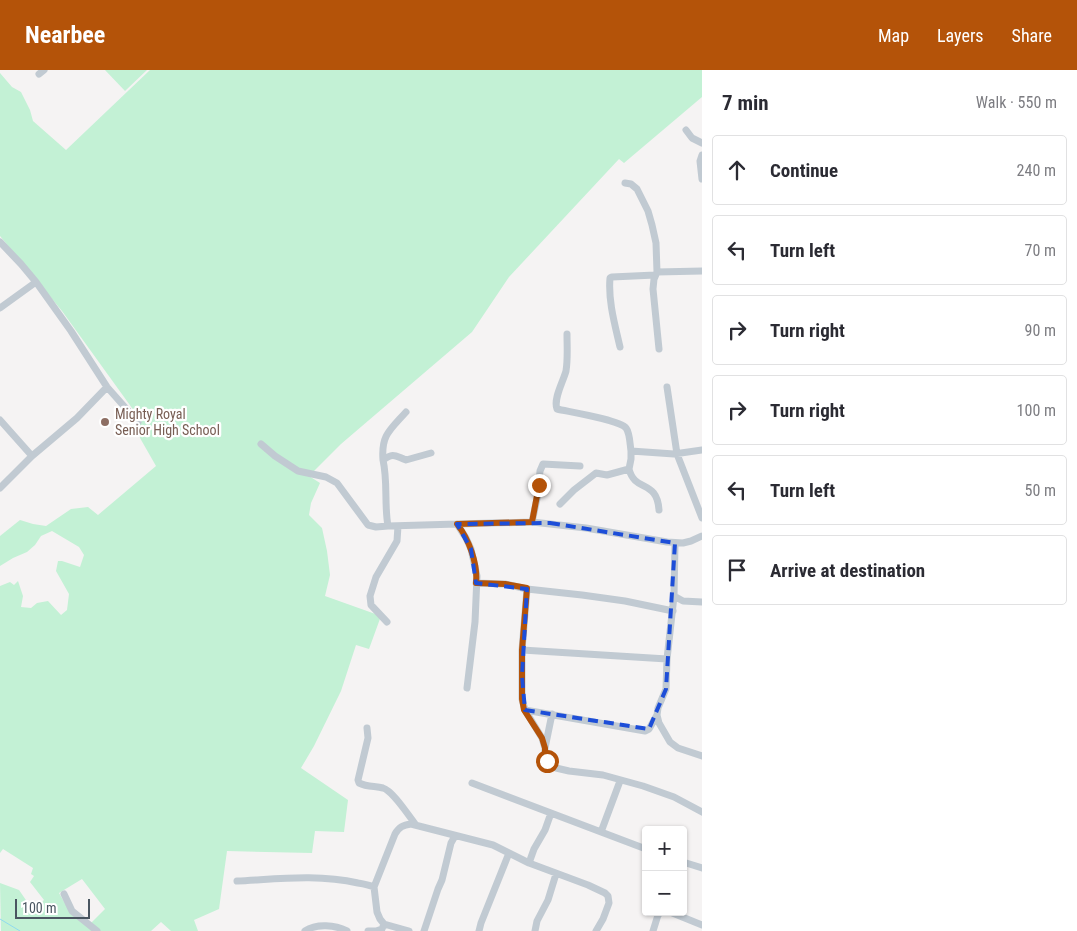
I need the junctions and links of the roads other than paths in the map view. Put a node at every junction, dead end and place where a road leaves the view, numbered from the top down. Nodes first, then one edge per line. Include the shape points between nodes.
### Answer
1 (686, 130) dead end
2 (702, 143) edge
3 (702, 155) edge
4 (702, 179) edge
5 (626, 183) dead end
6 (2, 247) edge
7 (702, 270) edge
8 (656, 274) junction
9 (36, 282) junction
10 (0, 308) edge
11 (567, 334) dead end
12 (620, 347) dead end
13 (659, 349) dead end
14 (107, 386) junction
15 (667, 387) dead end
16 (406, 412) dead end
17 (0, 420) edge
18 (138, 422) dead end
19 (261, 444) dead end
20 (702, 450) edge
21 (631, 451) junction
22 (431, 452) dead end
23 (677, 454) junction
24 (32, 456) junction
25 (383, 460) junction
26 (580, 466) dead end
27 (629, 469) junction
28 (0, 488) edge
29 (560, 504) dead end
30 (659, 510) dead end
31 (702, 518) edge
32 (532, 522) junction
33 (457, 524) junction
34 (388, 526) junction
35 (398, 526) junction
36 (702, 536) edge
37 (675, 543) junction
38 (476, 583) junction
39 (527, 588) junction
40 (674, 596) junction
41 (683, 601) junction
42 (702, 602) edge
43 (673, 608) junction
44 (387, 622) dead end
45 (522, 650) junction
46 (668, 659) junction
47 (467, 688) dead end
48 (524, 710) junction
49 (552, 714) junction
50 (657, 715) junction
51 (367, 728) dead end
52 (545, 748) junction
53 (702, 756) edge
54 (620, 781) junction
55 (472, 783) dead end
56 (702, 812) edge
57 (551, 813) junction
58 (416, 824) junction
59 (601, 832) junction
60 (455, 836) junction
61 (642, 847) edge
62 (509, 853) junction
63 (529, 863) junction
64 (687, 863) edge
65 (702, 868) edge
66 (556, 874) junction
67 (237, 881) dead end
68 (374, 887) junction
69 (64, 894) dead end
70 (658, 916) edge
71 (679, 916) edge
72 (382, 922) junction
73 (702, 926) edge
74 (97, 931) edge
75 (305, 931) edge
76 (347, 931) edge
77 (368, 931) edge
78 (409, 931) edge
79 (424, 931) edge
80 (479, 931) edge
81 (535, 931) edge
82 (596, 931) edge
83 (652, 931) edge
84 (700, 931) edge

1 - 2 street
3 - 4 street
5 - 8 street via 637,189 648,211 656,243
6 - 9 street
7 - 8 street
8 - 12 street via 610,278
8 - 13 street via 653,290
9 - 10 street
9 - 14 street
11 - 21 street via 566,369 556,398 557,409 625,427
14 - 18 street
14 - 24 street via 77,418
15 - 23 street
16 - 25 street via 384,440
17 - 24 street
19 - 34 street via 298,471 337,483 368,525
20 - 23 street
21 - 23 street
21 - 27 street
22 - 25 street via 406,460 394,455
23 - 31 street
24 - 28 street
25 - 34 street
26 - 32 street via 543,464
27 - 29 street via 607,475 596,474
27 - 30 street via 634,480 656,495
32 - 33 street
32 - 37 street
33 - 35 street
33 - 38 street via 471,549
34 - 35 street
35 - 44 street via 397,541 376,577 370,596 371,605
36 - 37 street
37 - 40 street
38 - 39 street
38 - 47 street
39 - 43 street
39 - 45 street
40 - 41 street
40 - 43 street
41 - 42 street
41 - 43 street
43 - 46 street
45 - 46 street
45 - 48 street
46 - 50 street via 666,689
48 - 49 street
48 - 52 street
49 - 50 street via 645,731
49 - 52 street
50 - 53 street via 670,742
51 - 58 street via 368,743 359,783 384,788 391,793
52 - 54 street via 547,761 556,768
54 - 56 street via 674,797
54 - 59 street
55 - 57 street
57 - 59 street
57 - 63 street
58 - 60 street
58 - 68 street via 403,825 398,829
59 - 61 street
60 - 62 street via 483,842
60 - 79 street
62 - 63 street
62 - 80 street
63 - 66 street
64 - 65 street
66 - 81 street
66 - 82 street via 608,896 607,909
67 - 68 street via 302,877 346,880
68 - 72 street via 377,912
69 - 74 street via 72,911
70 - 83 street
71 - 73 street
72 - 77 street via 382,929
72 - 78 street
73 - 84 street
75 - 76 street via 312,926 334,926

